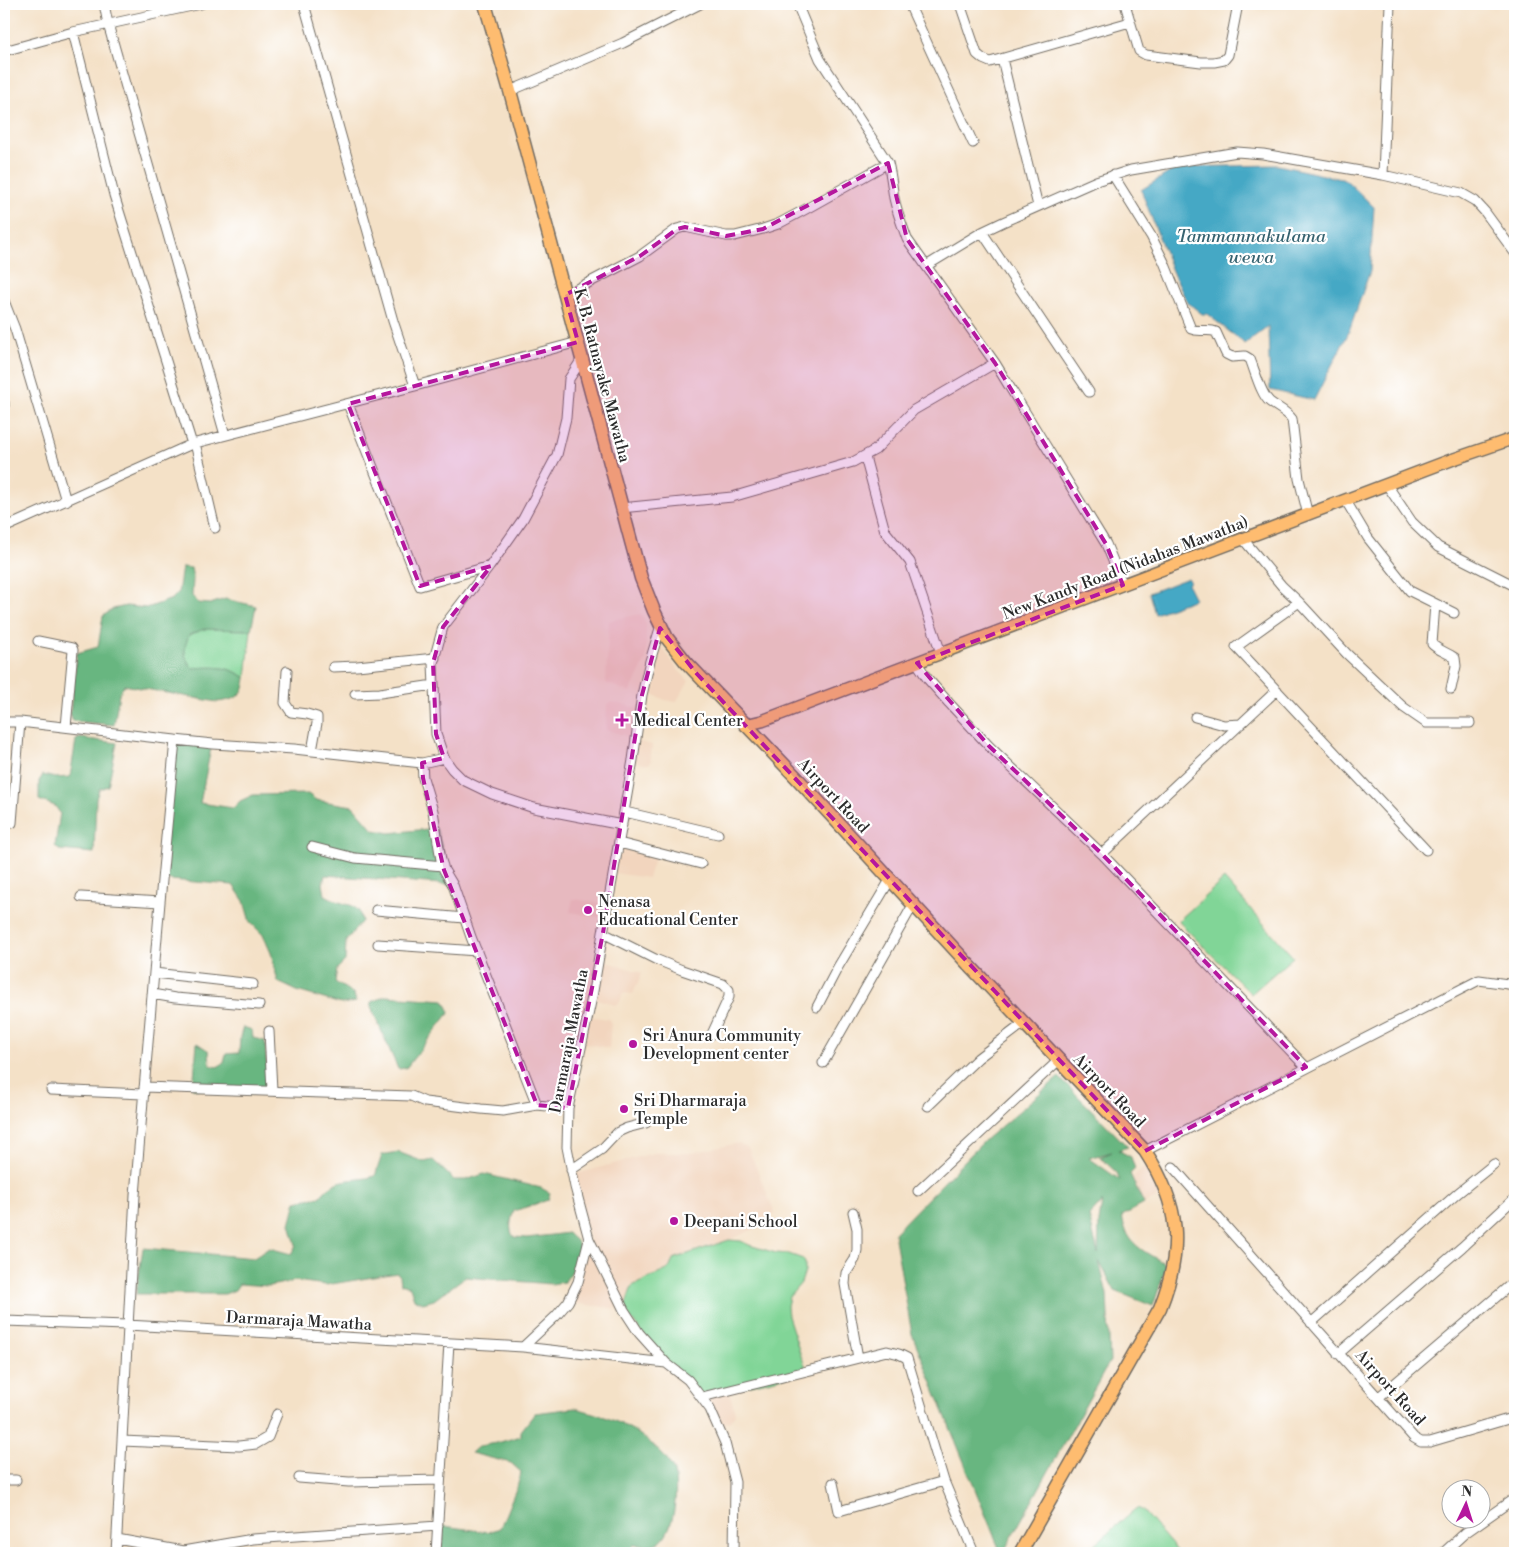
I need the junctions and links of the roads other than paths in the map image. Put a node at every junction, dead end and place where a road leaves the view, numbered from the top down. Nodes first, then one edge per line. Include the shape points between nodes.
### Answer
1 (104, 4) edge
2 (201, 4) edge
3 (304, 4) edge
4 (485, 4) edge
5 (700, 4) edge
6 (797, 4) edge
7 (909, 4) edge
8 (960, 4) edge
9 (1125, 4) edge
10 (1238, 4) edge
11 (1390, 4) edge
12 (1130, 22) junction
13 (108, 24) junction
14 (73, 32) junction
15 (4, 51) edge
16 (1002, 59) junction
17 (510, 91) junction
18 (972, 143) dead end
19 (888, 163) junction
20 (1113, 175) junction
21 (1383, 175) junction
22 (1038, 206) junction
23 (982, 232) junction
24 (1515, 253) edge
25 (926, 266) junction
26 (565, 295) junction
27 (4, 300) edge
28 (578, 342) junction
29 (582, 359) junction
30 (995, 363) junction
31 (415, 386) junction
32 (1089, 392) dead end
33 (4, 403) edge
34 (348, 404) junction
35 (4, 408) edge
36 (225, 435) junction
37 (1515, 438) edge
38 (194, 443) junction
39 (865, 457) junction
40 (1387, 485) junction
41 (66, 501) junction
42 (1346, 501) junction
43 (621, 508) junction
44 (1308, 515) junction
45 (4, 528) edge
46 (215, 528) dead end
47 (1244, 539) junction
48 (490, 566) junction
49 (1123, 585) junction
50 (1515, 586) edge
51 (1299, 602) junction
52 (1435, 604) junction
53 (1454, 613) dead end
54 (661, 625) junction
55 (38, 641) dead end
56 (941, 653) junction
57 (435, 658) junction
58 (917, 663) junction
59 (334, 667) dead end
60 (287, 671) dead end
61 (434, 685) junction
62 (1277, 690) junction
63 (1451, 690) dead end
64 (356, 694) dead end
65 (1195, 716) dead end
66 (4, 722) edge
67 (20, 722) junction
68 (1470, 723) dead end
69 (1241, 724) junction
70 (745, 725) junction
71 (66, 727) junction
72 (175, 740) junction
73 (312, 751) junction
74 (444, 758) junction
75 (422, 763) junction
76 (624, 812) junction
77 (12, 823) dead end
78 (622, 825) junction
79 (718, 834) dead end
80 (619, 843) junction
81 (312, 847) dead end
82 (1426, 850) dead end
83 (1102, 854) junction
84 (701, 864) dead end
85 (443, 866) junction
86 (890, 880) junction
87 (81, 897) dead end
88 (160, 902) junction
89 (913, 905) junction
90 (376, 910) dead end
91 (464, 918) junction
92 (603, 933) junction
93 (378, 944) dead end
94 (477, 951) junction
95 (154, 973) junction
96 (253, 984) dead end
97 (1515, 984) edge
98 (152, 994) junction
99 (259, 1005) dead end
100 (817, 1006) dead end
101 (1024, 1023) junction
102 (269, 1031) dead end
103 (712, 1034) dead end
104 (1058, 1060) junction
105 (823, 1063) dead end
106 (1306, 1067) junction
107 (51, 1090) dead end
108 (144, 1090) junction
109 (272, 1090) junction
110 (537, 1105) junction
111 (928, 1106) dead end
112 (568, 1108) junction
113 (646, 1123) dead end
114 (1146, 1151) junction
115 (1494, 1164) dead end
116 (1173, 1167) dead end
117 (571, 1170) junction
118 (918, 1191) dead end
119 (1515, 1198) edge
120 (853, 1212) dead end
121 (589, 1239) junction
122 (1515, 1281) edge
123 (4, 1321) edge
124 (1311, 1323) junction
125 (127, 1325) junction
126 (449, 1343) junction
127 (522, 1347) junction
128 (1338, 1354) junction
129 (858, 1358) junction
130 (666, 1363) junction
131 (702, 1396) junction
132 (1379, 1397) junction
133 (277, 1414) dead end
134 (1515, 1417) edge
135 (122, 1441) junction
136 (299, 1478) dead end
137 (4, 1480) edge
138 (16, 1480) dead end
139 (440, 1480) junction
140 (944, 1481) junction
141 (833, 1483) dead end
142 (1515, 1498) edge
143 (438, 1526) junction
144 (117, 1539) junction
145 (116, 1553) edge
146 (436, 1553) edge
147 (734, 1553) edge
148 (974, 1553) edge
149 (1020, 1553) edge
150 (1443, 1553) edge

1 - 13 street
2 - 13 street
3 - 31 street via 393,321
4 - 17 highway, K. B. Ratnayake Mawatha
5 - 17 street via 623,43
6 - 19 street via 824,66
7 - 18 street
8 - 16 street via 977,54 990,62
9 - 12 street
10 - 12 street via 1228,55 1224,60 1214,62 1146,55 1139,51
11 - 21 street
12 - 16 street
13 - 14 street
13 - 36 street
14 - 15 street
14 - 38 street via 114,196
16 - 22 street
17 - 26 highway, K. B. Ratnayake Mawatha
19 - 25 street via 899,217 908,239
19 - 26 street via 799,213 763,229 735,236 685,227 677,230 640,256
20 - 21 street via 1237,152
20 - 22 street
20 - 44 street via 1151,236 1192,329 1216,332 1226,354 1250,359 1265,397 1292,419 1299,479
21 - 24 street via 1461,193 1475,201
22 - 23 street
23 - 25 street
23 - 32 street
25 - 30 street
26 - 28 highway, K. B. Ratnayake Mawatha
27 - 41 street
28 - 29 highway, K. B. Ratnayake Mawatha
28 - 31 street
29 - 43 highway, K. B. Ratnayake Mawatha
29 - 48 street via 570,379 566,418 557,455 523,519
30 - 39 street via 914,410
30 - 49 street via 1106,544
31 - 34 street
33 - 35 street
34 - 36 street
34 - 48 street via 420,586
36 - 38 street
37 - 40 main road, New Kandy Road (Nidahas Mawatha)
38 - 41 street
38 - 46 street
39 - 43 street via 738,495
39 - 56 street via 885,531 910,562
40 - 42 main road, New Kandy Road (Nidahas Mawatha)
40 - 50 street via 1412,522 1438,547
41 - 45 street
42 - 44 main road, New Kandy Road (Nidahas Mawatha)
42 - 52 street via 1368,538 1410,591
43 - 54 highway, K. B. Ratnayake Mawatha via 646,590
44 - 47 main road, New Kandy Road (Nidahas Mawatha)
47 - 49 main road, New Kandy Road (Nidahas Mawatha)
47 - 51 street
48 - 57 street via 443,627
49 - 56 main road, New Kandy Road (Nidahas Mawatha)
51 - 62 street via 1236,647
51 - 68 street via 1403,707 1426,723
52 - 53 street
52 - 63 street via 1432,644 1455,658
54 - 70 highway, K. B. Ratnayake Mawatha via 686,662
54 - 76 street, Darmaraja Mawatha via 642,695
55 - 71 street via 73,650
56 - 58 main road, New Kandy Road (Nidahas Mawatha)
57 - 59 street
57 - 61 street
58 - 70 main road, New Kandy Road (Nidahas Mawatha)
58 - 83 street via 989,746
60 - 73 street via 285,703 291,712 317,718
61 - 64 street
61 - 74 street via 436,734
62 - 69 street
62 - 82 street
65 - 69 street via 1224,725
66 - 67 street
67 - 71 street
67 - 77 street
69 - 83 street
70 - 86 highway, Airport Road
71 - 72 street
72 - 73 street
72 - 88 street
73 - 75 street
74 - 75 street
74 - 78 street via 463,780 492,794 534,808
75 - 85 street
76 - 78 street, Darmaraja Mawatha
76 - 79 street
78 - 80 street, Darmaraja Mawatha
80 - 84 street
80 - 92 street, Darmaraja Mawatha
81 - 85 street via 355,858
83 - 106 street
85 - 91 street
86 - 89 highway, Airport Road
86 - 100 street
87 - 88 street
88 - 95 street
89 - 101 highway, Airport Road
89 - 105 street
90 - 91 street
91 - 94 street
92 - 103 street via 661,961 723,984 729,990 729,997
92 - 112 street, Darmaraja Mawatha
93 - 94 street
94 - 110 street
95 - 96 street
95 - 98 street
97 - 106 street via 1479,980
98 - 99 street
98 - 108 street
101 - 104 highway, Airport Road
101 - 111 street via 978,1058
102 - 109 street
104 - 114 highway, Airport Road
104 - 118 street
106 - 114 street
107 - 108 street
108 - 109 street
108 - 125 street
109 - 110 street via 411,1096 424,1102 503,1111
110 - 112 street
112 - 117 street, Darmaraja Mawatha via 566,1147
113 - 117 street via 618,1132 602,1149
114 - 149 highway, Airport Road via 1168,1193 1175,1224 1175,1252 1168,1289 1153,1322
115 - 124 street
116 - 124 street, Airport Road
117 - 121 street, Darmaraja Mawatha
119 - 128 street
120 - 129 street via 857,1250 846,1272 845,1284
121 - 127 street, Darmaraja Mawatha via 578,1282 568,1302
121 - 130 street via 624,1310 639,1333
122 - 132 street
123 - 125 street, Darmaraja Mawatha
124 - 128 street, Airport Road
125 - 126 street, Darmaraja Mawatha
125 - 135 street
126 - 127 street, Darmaraja Mawatha
126 - 139 street
127 - 130 street
128 - 132 street, Airport Road
129 - 131 street
129 - 140 street via 886,1352 907,1358
130 - 131 street
131 - 147 street via 718,1424 735,1482
132 - 134 street, Airport Road via 1421,1442
133 - 135 street via 268,1437 256,1444
135 - 144 street
136 - 139 street via 349,1482
137 - 138 street
139 - 143 street
140 - 141 street via 840,1511
140 - 148 street
142 - 150 street
143 - 144 street via 253,1538 184,1551
143 - 146 street
144 - 145 street

